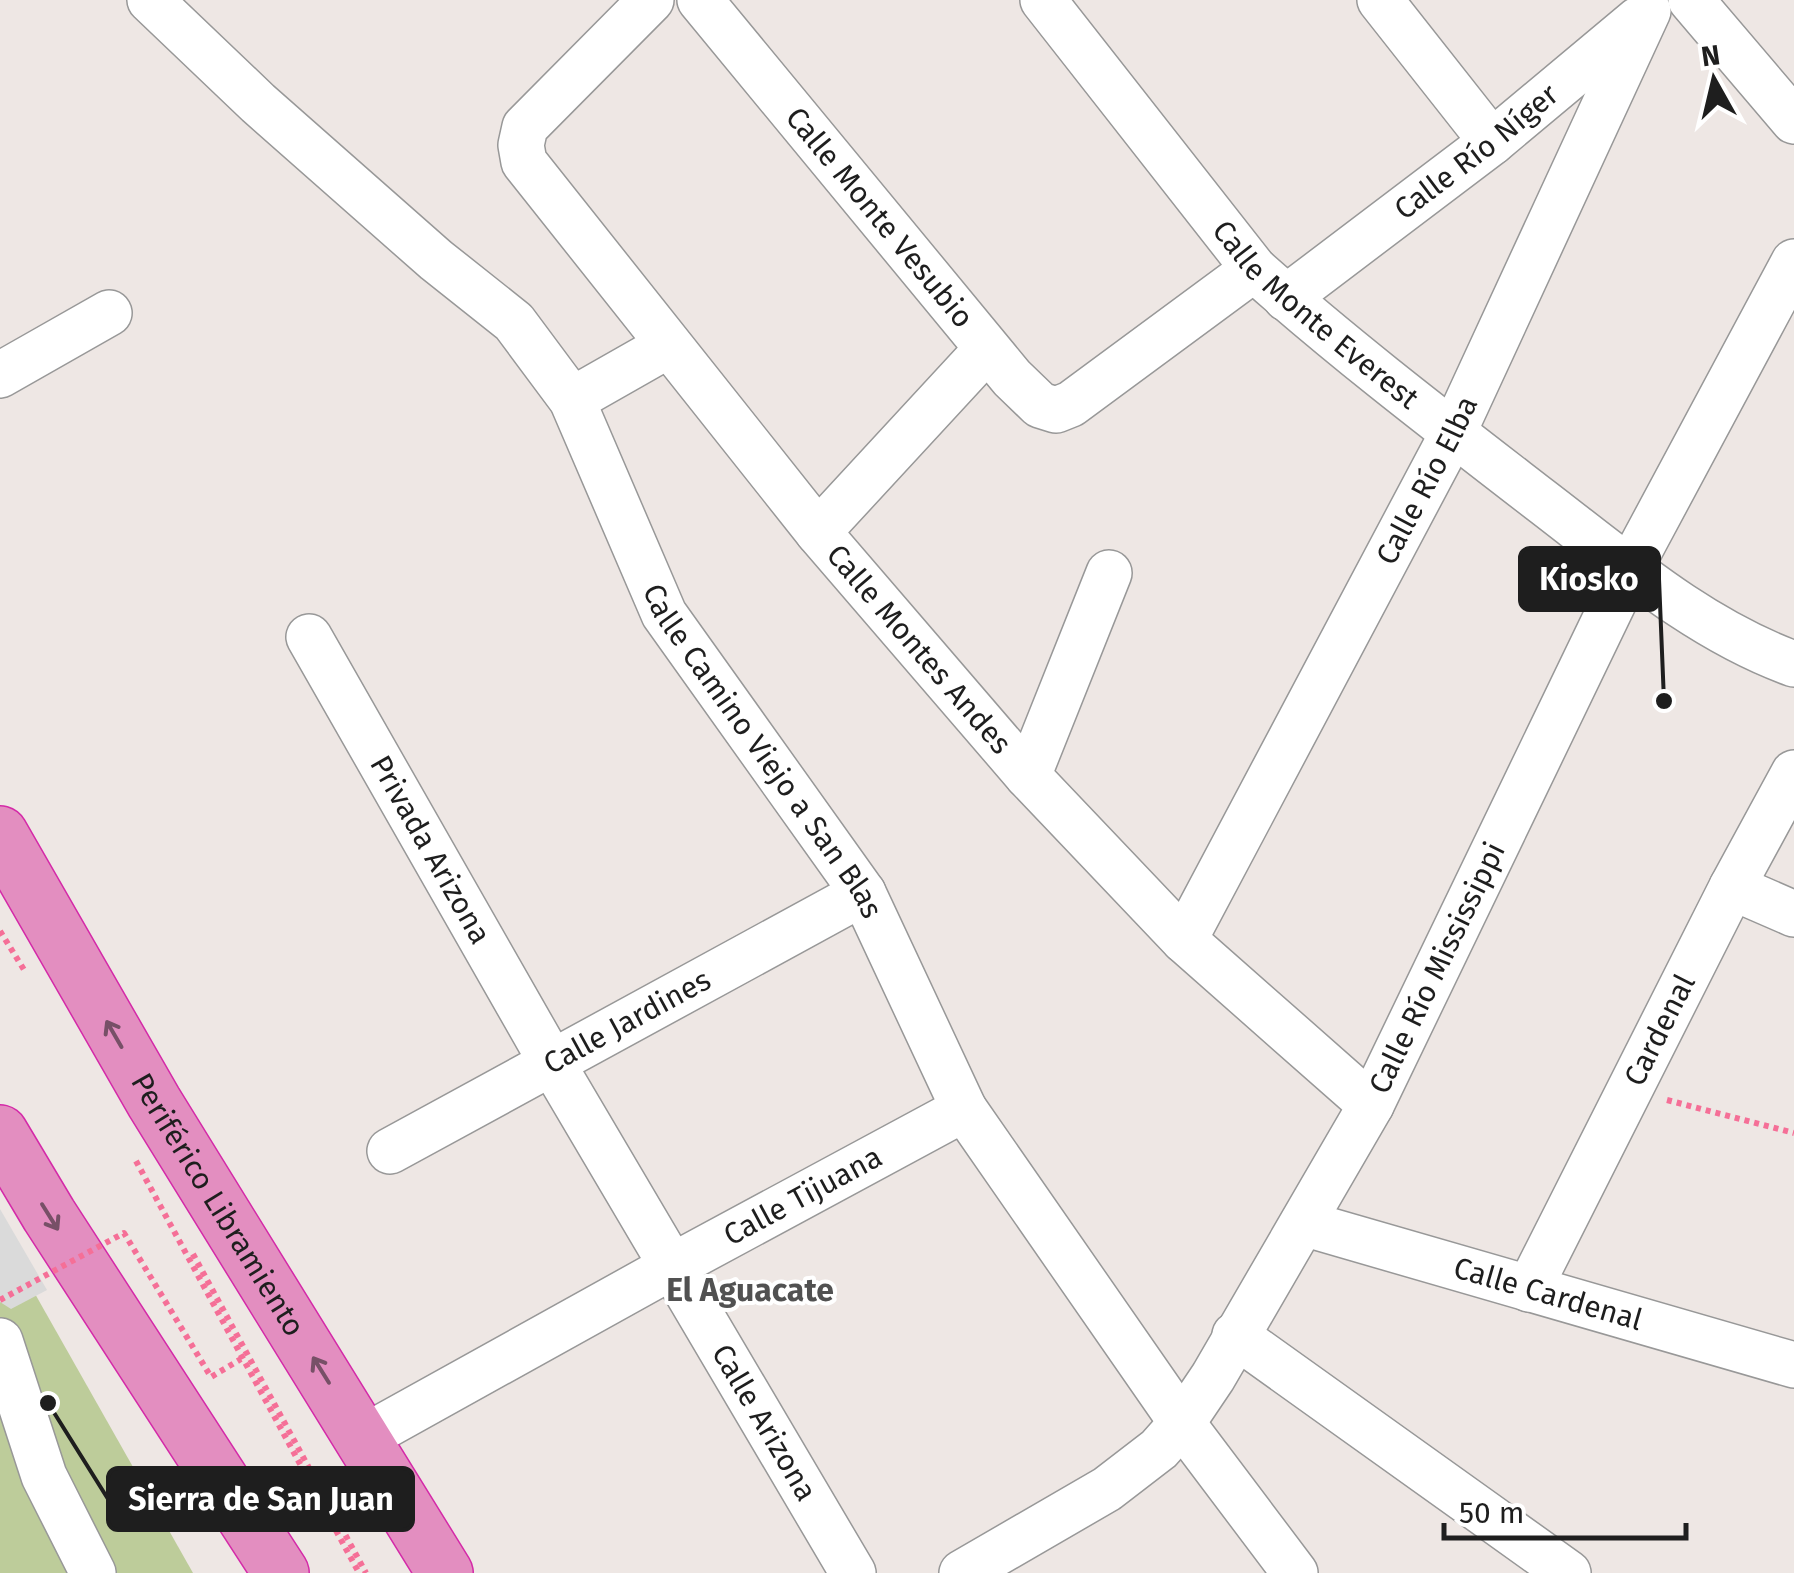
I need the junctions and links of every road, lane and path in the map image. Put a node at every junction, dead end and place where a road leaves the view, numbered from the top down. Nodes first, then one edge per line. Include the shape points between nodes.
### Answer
1 (150, 0) edge
2 (651, 0) edge
3 (700, 0) edge
4 (1044, 0) edge
5 (1380, 0) edge
6 (1691, 0) edge
7 (1656, 6) edge
8 (1794, 121) edge
9 (1492, 142) junction
10 (1794, 262) edge
11 (1270, 283) junction
12 (109, 313) dead end
13 (667, 346) junction
14 (987, 349) junction
15 (0, 375) edge
16 (572, 400) junction
17 (1072, 404) joint
18 (1453, 432) junction
19 (818, 532) junction
20 (1630, 568) junction
21 (1109, 573) dead end
22 (309, 637) dead end
23 (1794, 664) edge
24 (1794, 773) edge
25 (1028, 776) junction
26 (0, 834) edge
27 (1732, 886) junction
28 (864, 893) junction
29 (1794, 914) edge
30 (0, 920) edge
31 (0, 931) edge
32 (1184, 940) junction
33 (29, 978) dead end
34 (38, 981) dead end
35 (552, 1063) junction
36 (1632, 1091) junction
37 (1371, 1106) junction
38 (964, 1109) junction
39 (0, 1133) edge
40 (1794, 1133) edge
41 (390, 1151) dead end
42 (1302, 1223) junction
43 (671, 1266) junction
44 (1529, 1289) junction
45 (0, 1300) edge
46 (1235, 1335) junction
47 (0, 1341) edge
48 (242, 1358) junction
49 (1794, 1365) edge
50 (1182, 1423) junction
51 (363, 1438) junction
52 (90, 1567) edge
53 (281, 1573) edge
54 (363, 1573) edge
55 (444, 1573) edge
56 (853, 1573) edge
57 (962, 1573) edge
58 (1295, 1573) edge
59 (1568, 1573) edge

1 - 16 street, Calle Camino Viejo a San Blas via 258,104 514,322
2 - 13 street, Calle Montes Andes via 524,128 521,145 524,162
3 - 14 street, Calle Monte Vesubio
4 - 11 street, Calle Monte Everest
5 - 9 street
6 - 8 street
7 - 9 street, Calle Río Níger
7 - 18 street, Calle Río Elba
9 - 11 street, Calle Río Níger
10 - 20 street, Calle Río Mississippi
11 - 17 street, Calle Río Níger
11 - 18 street, Calle Monte Everest
12 - 15 street
13 - 16 street
13 - 19 street, Calle Montes Andes
14 - 17 street, Calle Monte Vesubio via 1040,405 1056,410
14 - 19 street
16 - 28 street, Calle Camino Viejo a San Blas via 664,614
18 - 20 street, Calle Monte Everest
18 - 32 street, Calle Río Elba
19 - 25 street, Calle Montes Andes
20 - 23 street, Calle Monte Everest via 1725,634
20 - 37 street, Calle Río Mississippi
21 - 25 street
22 - 35 street, Privada Arizona
24 - 27 street, Cardenal
25 - 32 street, Calle Montes Andes
51 -> 26 highway, Periférico Libramiento via 154,1102
27 - 29 street
27 - 36 street, Cardenal
28 - 35 street, Calle Jardines
28 - 38 street, Calle Camino Viejo a San Blas
30 - 34 path
31 - 33 path
32 - 37 street, Calle Montes Andes
35 - 41 street, Calle Jardines
35 - 43 street, Calle Arizona
36 - 40 path
36 - 44 street, Cardenal
37 - 42 street, Calle Río Mississippi
38 - 43 street, Calle Tijuana
38 - 50 street, Calle Camino Viejo a San Blas
39 -> 53 highway
42 - 44 street, Calle Cardenal
42 - 46 street, Calle Río Mississippi
43 - 51 street, Calle Tijuana
43 - 56 street, Calle Arizona
44 - 49 street, Calle Cardenal
45 - 48 path, bridge via 124,1234 211,1377
46 - 50 street, Calle Río Mississippi
46 - 59 street
47 - 52 street via 44,1476
48 - 54 path
48 - 54 path via 134,1152
50 - 57 street, Calle Río Mississippi via 1107,1490
50 - 58 street, Calle Camino Viejo a San Blas
51 - 55 highway, Periférico Libramiento

